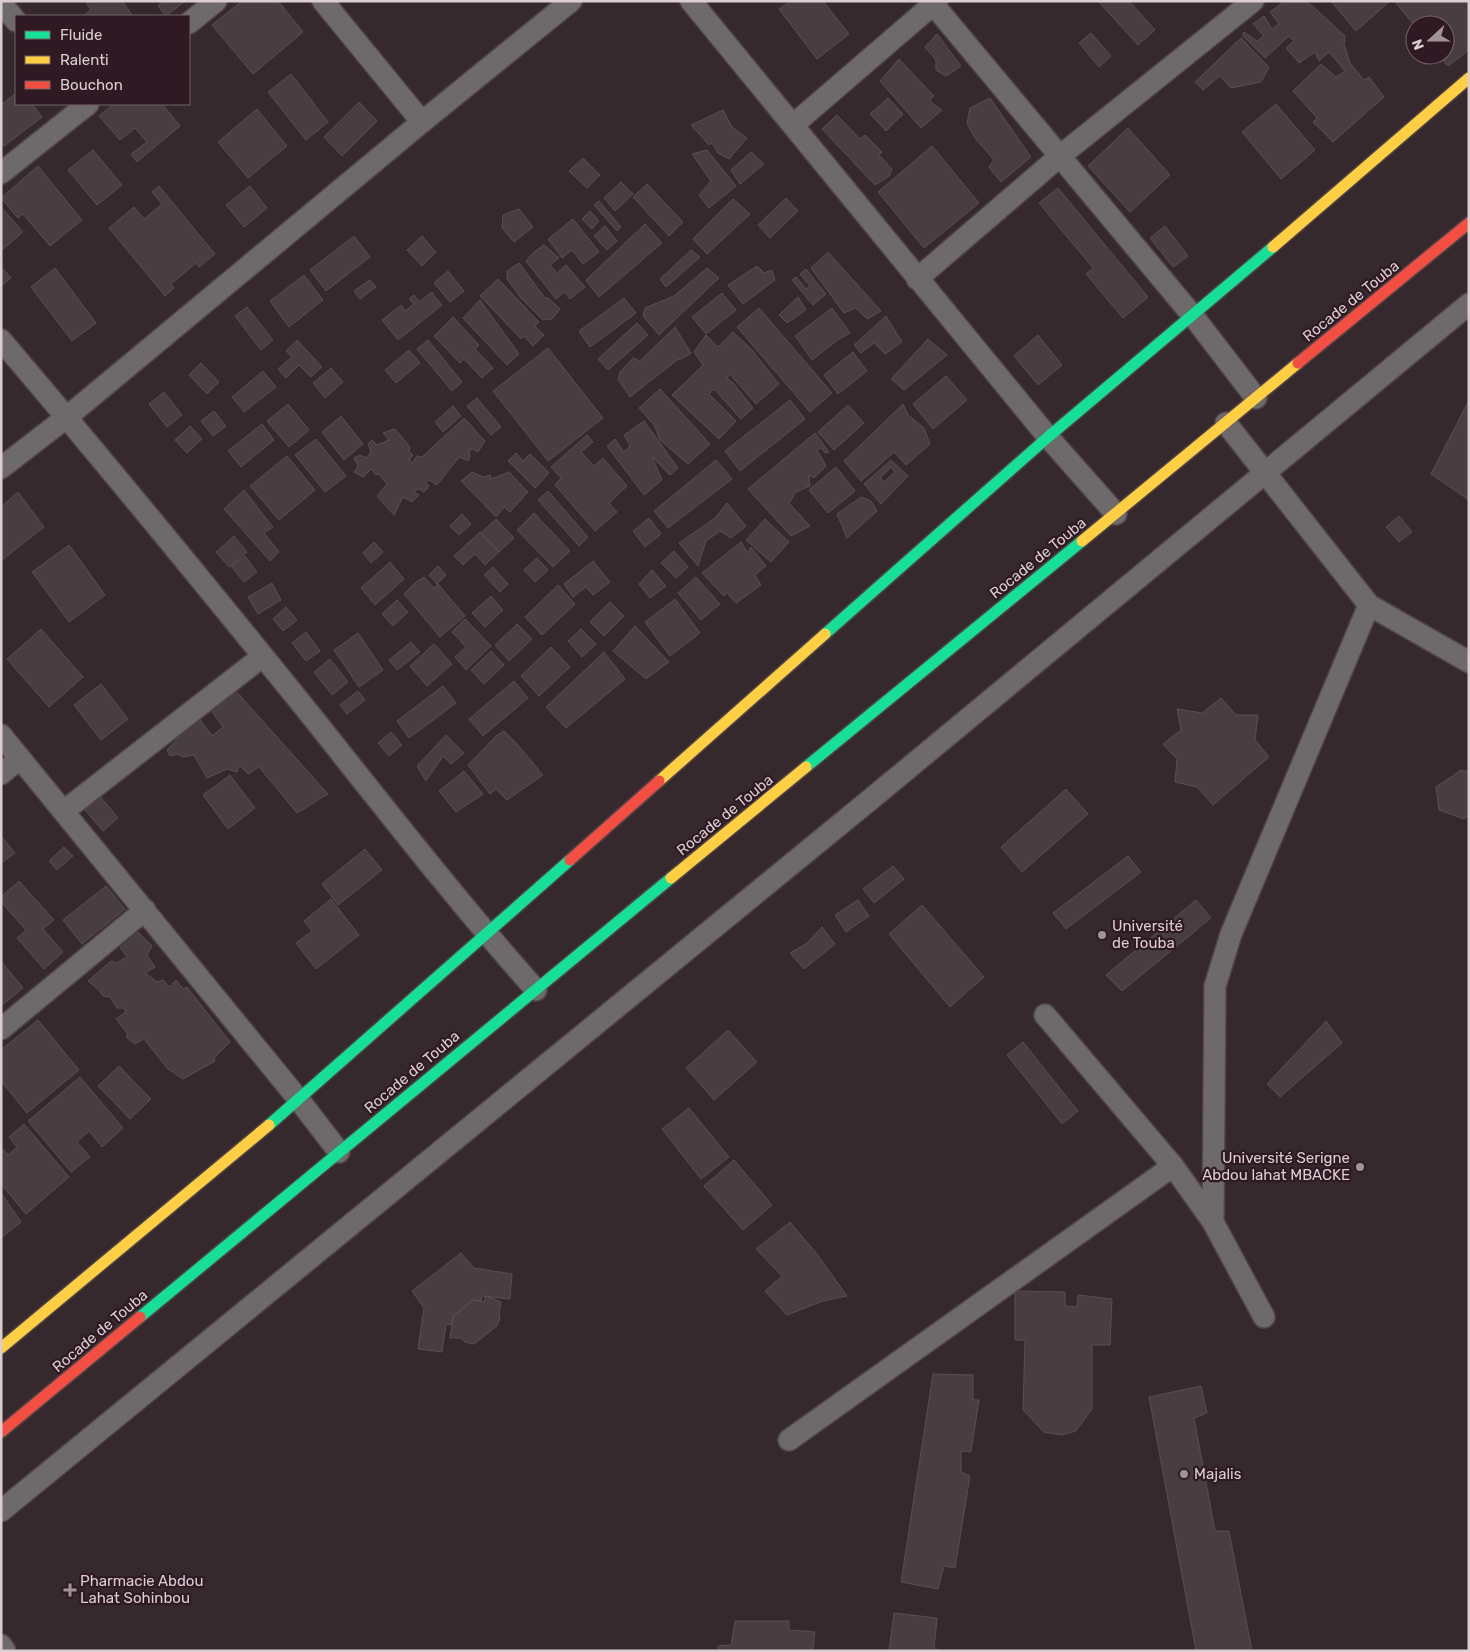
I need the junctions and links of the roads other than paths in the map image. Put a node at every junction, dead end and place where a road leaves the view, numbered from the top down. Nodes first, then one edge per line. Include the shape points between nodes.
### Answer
1 (216, 1) edge
2 (323, 1) edge
3 (571, 1) edge
4 (691, 1) edge
5 (1253, 1) edge
6 (1, 3) edge
7 (935, 3) edge
8 (15, 19) edge
9 (190, 22) edge
10 (1469, 78) edge
11 (86, 105) edge
12 (422, 122) junction
13 (793, 125) junction
14 (1060, 156) junction
15 (1, 173) edge
16 (1469, 223) edge
17 (917, 279) junction
18 (1469, 304) edge
19 (1193, 316) junction
20 (1, 340) edge
21 (1256, 398) junction
22 (67, 417) junction
23 (1226, 423) junction
24 (1048, 437) junction
25 (1, 468) edge
26 (1265, 473) junction
27 (1116, 514) junction
28 (1369, 605) junction
29 (263, 656) junction
30 (1469, 662) edge
31 (1, 736) edge
32 (20, 758) junction
33 (1, 774) edge
34 (64, 811) junction
35 (145, 910) junction
36 (486, 934) junction
37 (536, 990) junction
38 (1045, 1015) dead end
39 (1, 1029) edge
40 (299, 1100) junction
41 (338, 1152) junction
42 (1173, 1166) junction
43 (1213, 1222) junction
44 (1264, 1317) dead end
45 (1, 1348) edge
46 (1, 1432) edge
47 (789, 1440) dead end
48 (1, 1511) edge
49 (1, 1645) edge
50 (5, 1651) edge

1 - 9 street
2 - 12 street
3 - 12 street
4 - 13 street
5 - 14 street
6 - 8 street
7 - 13 street
7 - 14 street
10 - 19 street
11 - 15 street
12 - 22 street
13 - 17 street
14 - 17 street
14 - 19 street
16 - 21 street, Rocade de Touba
17 - 24 street
18 - 26 street
19 - 21 street
19 - 24 street
20 - 22 street
21 - 23 street, Rocade de Touba
22 - 25 street
22 - 29 street
23 - 26 street
23 - 27 street, Rocade de Touba
24 - 27 street
24 - 36 street
26 - 28 street
26 - 48 street
27 - 37 street, Rocade de Touba
28 - 30 street
28 - 43 street via 1231,934 1215,986
29 - 34 street
29 - 36 street
31 - 32 street
32 - 33 street
32 - 34 street
34 - 35 street
35 - 39 street
35 - 40 street
36 - 37 street
36 - 40 street
37 - 41 street, Rocade de Touba
38 - 42 street
40 - 41 street
40 - 45 street
41 - 46 street, Rocade de Touba
42 - 43 street
42 - 47 street
43 - 44 street
49 - 50 street

